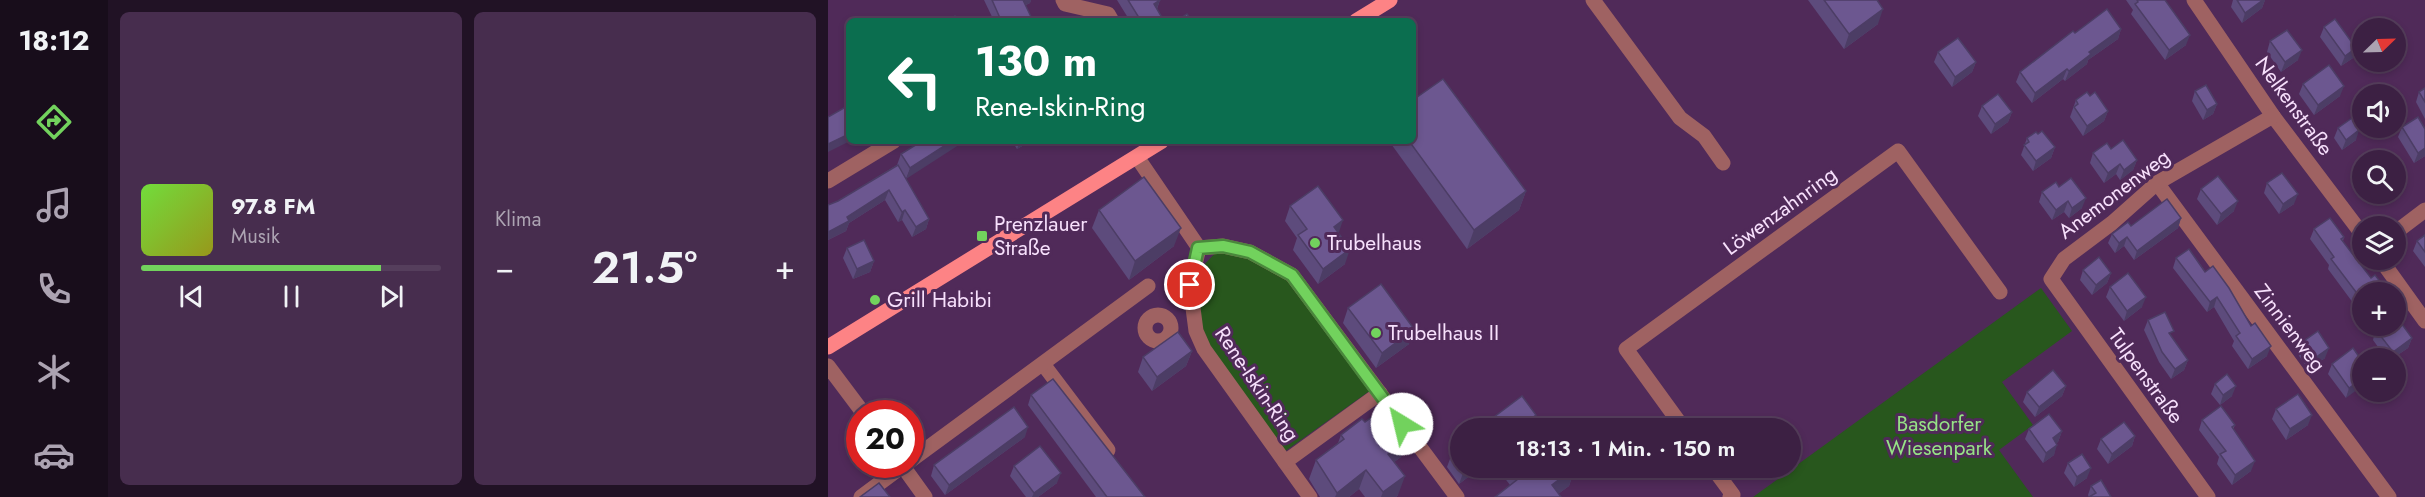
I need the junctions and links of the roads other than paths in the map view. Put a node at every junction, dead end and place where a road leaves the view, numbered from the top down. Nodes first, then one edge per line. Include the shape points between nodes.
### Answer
1 (1063, 0) edge
2 (1390, 0) edge
3 (1593, 0) edge
4 (2194, 0) edge
5 (1085, 10) edge
6 (1110, 18) edge
7 (1361, 18) edge
8 (2273, 116) junction
9 (889, 144) edge
10 (1157, 144) edge
11 (1137, 157) junction
12 (1724, 163) dead end
13 (828, 181) edge
14 (2157, 183) junction
15 (2425, 210) edge
16 (2352, 221) edge
17 (2406, 224) edge
18 (1198, 248) junction
19 (2388, 270) edge
20 (2050, 279) joint
21 (1148, 286) dead end
22 (2000, 292) dead end
23 (1193, 308) junction
24 (2425, 321) edge
25 (1169, 322) dead end
26 (828, 347) edge
27 (1043, 364) junction
28 (828, 366) edge
29 (1380, 393) junction
30 (854, 400) edge
31 (1676, 418) edge
32 (924, 450) edge
33 (1115, 459) edge
34 (1285, 462) junction
35 (886, 478) edge
36 (913, 478) edge
37 (1719, 478) edge
38 (1455, 496) edge
39 (1731, 496) edge
40 (861, 497) edge
41 (925, 497) edge
42 (1310, 497) edge
43 (2208, 497) edge
44 (2389, 497) edge

1 - 5 street
2 - 7 main road
3 - 12 street via 1680,118 1704,136
4 - 8 street, Nelkenstraße
5 - 6 street via 1108,14
8 - 14 street, Anemonenweg
8 - 16 street, Nelkenstraße
9 - 13 street
10 - 11 main road
11 - 18 street
11 - 26 main road
14 - 20 street, Anemonenweg via 2064,259
14 - 44 street, Zinnienweg
15 - 17 street
18 - 23 street, Rene-Iskin-Ring via 1190,285
18 - 29 street via 1223,246 1250,252 1292,275
19 - 24 street
20 - 43 street, Tulpenstraße
21 - 27 street
22 - 31 street, Löwenzahnring via 1898,151 1626,349
23 - 25 street
23 - 34 street, Rene-Iskin-Ring via 1196,331 1204,349
27 - 32 street
27 - 33 street
28 - 30 street
29 - 34 street, Rene-Iskin-Ring
29 - 38 street
34 - 42 street
35 - 40 street
36 - 41 street
37 - 39 street

